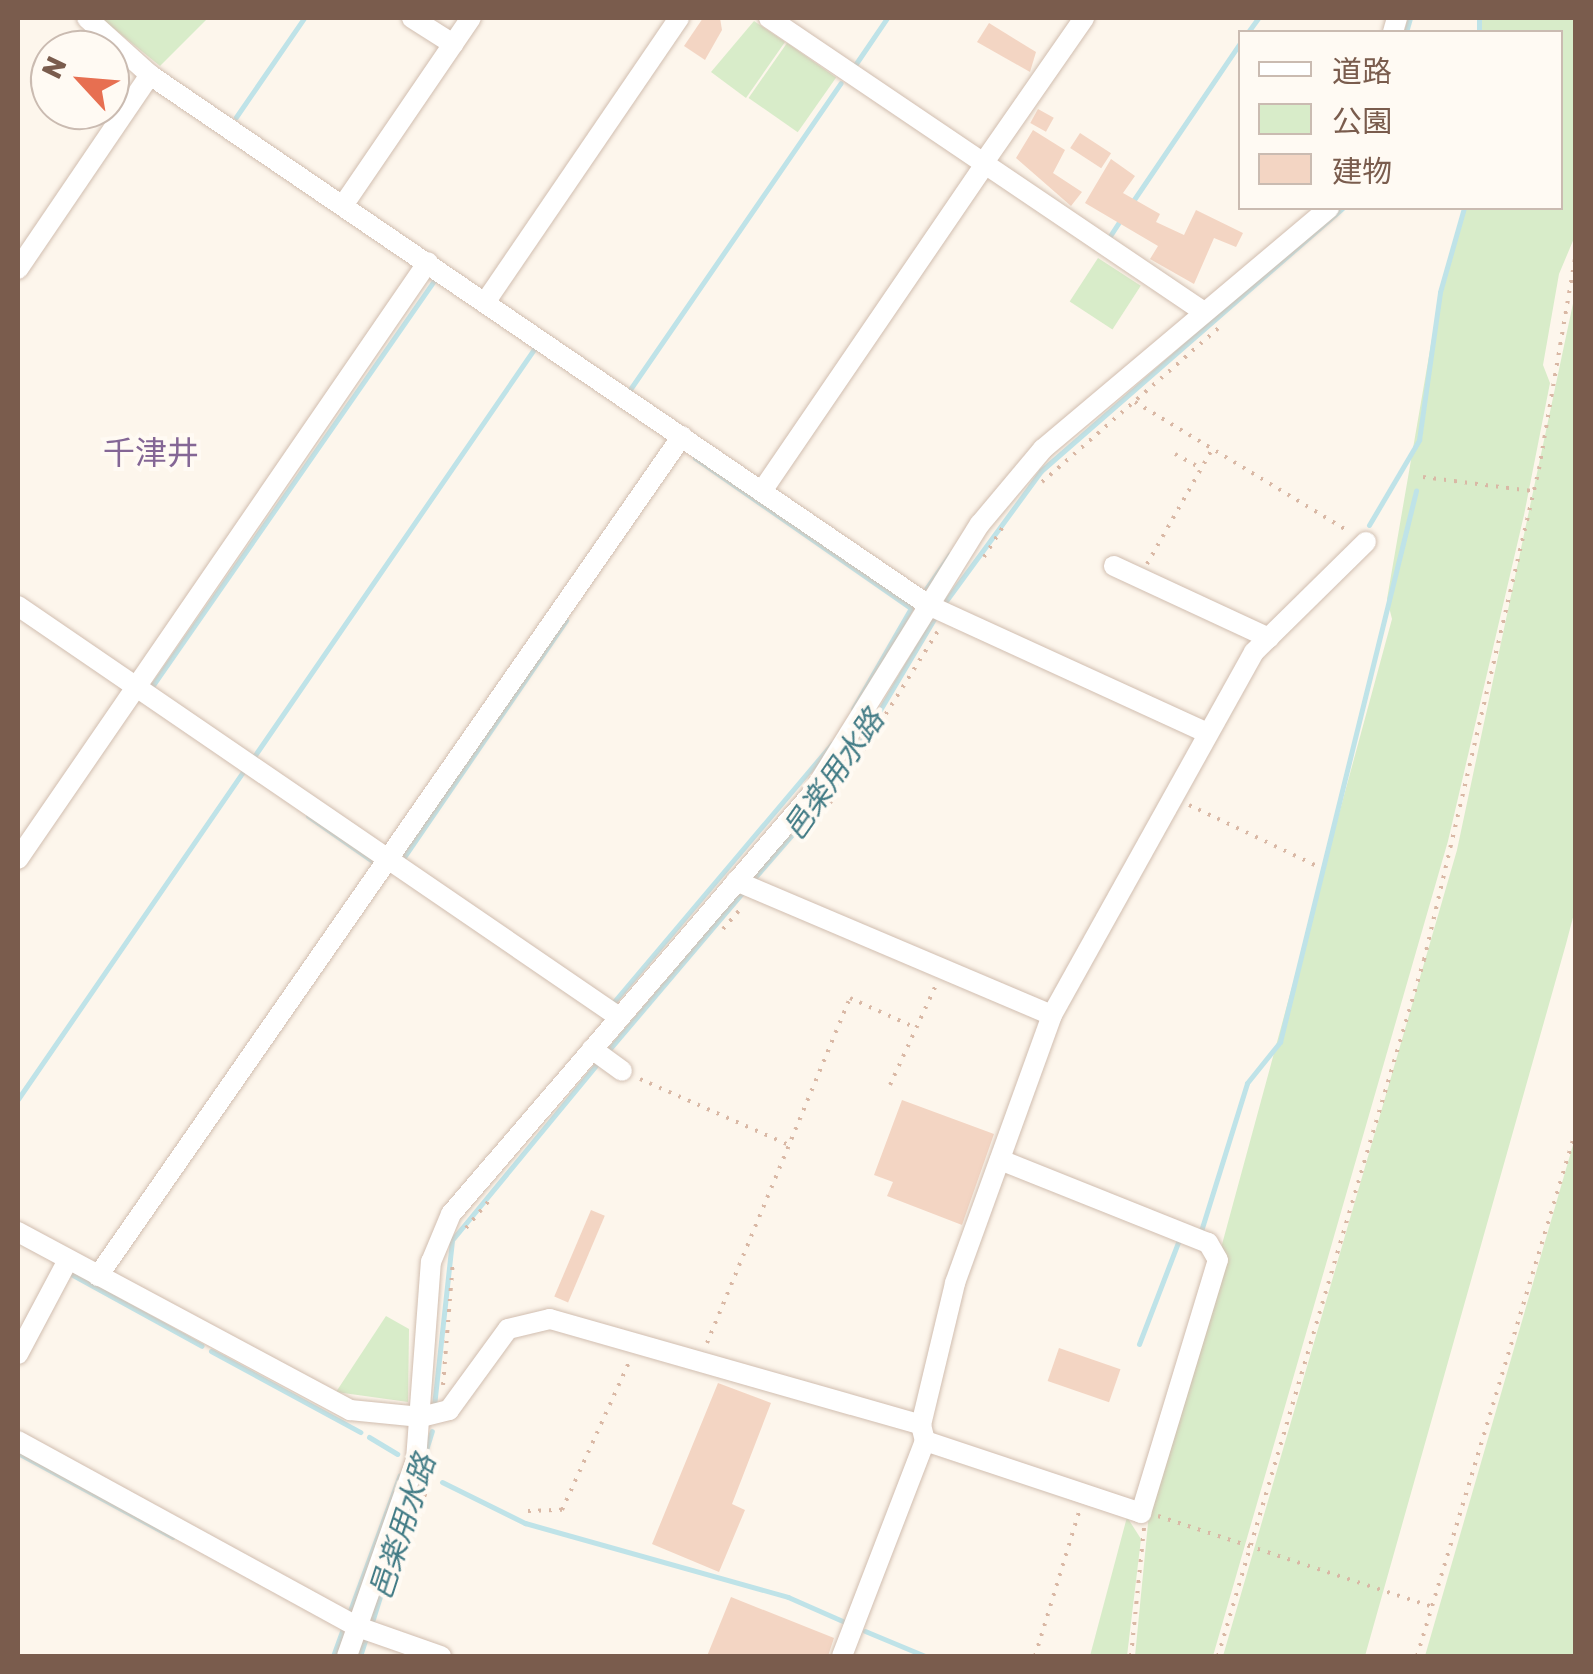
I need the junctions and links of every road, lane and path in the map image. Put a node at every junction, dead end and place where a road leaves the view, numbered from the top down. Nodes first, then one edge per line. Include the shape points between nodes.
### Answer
1 (86, 18) edge
2 (412, 18) edge
3 (470, 18) edge
4 (678, 18) edge
5 (769, 18) edge
6 (1084, 18) edge
7 (453, 44) junction
8 (150, 74) junction
9 (983, 166) junction
10 (344, 204) junction
11 (1326, 210) edge
12 (1576, 252) edge
13 (428, 262) junction
14 (18, 269) edge
15 (486, 302) junction
16 (1239, 310) dead end
17 (1204, 312) junction
18 (1132, 400) junction
19 (682, 436) junction
20 (1213, 448) junction
21 (1176, 454) dead end
22 (1198, 467) junction
23 (1424, 477) dead end
24 (762, 491) junction
25 (1534, 492) junction
26 (1028, 498) dead end
27 (1016, 511) dead end
28 (1366, 542) joint
29 (1114, 566) dead end
30 (973, 573) dead end
31 (1140, 577) junction
32 (18, 606) edge
33 (938, 611) junction
34 (1268, 638) junction
35 (136, 687) junction
36 (1207, 734) junction
37 (1171, 797) junction
38 (827, 807) dead end
39 (18, 859) edge
40 (390, 860) junction
41 (1317, 866) dead end
42 (745, 889) junction
43 (716, 937) dead end
44 (942, 971) junction
45 (1052, 1015) junction
46 (619, 1017) junction
47 (916, 1028) junction
48 (604, 1058) junction
49 (890, 1085) dead end
50 (1576, 1130) edge
51 (789, 1145) junction
52 (1000, 1160) junction
53 (498, 1191) dead end
54 (18, 1232) edge
55 (68, 1260) junction
56 (98, 1276) junction
57 (638, 1342) junction
58 (18, 1354) edge
59 (700, 1362) junction
60 (431, 1415) junction
61 (923, 1433) junction
62 (18, 1441) edge
63 (433, 1467) dead end
64 (1084, 1495) junction
65 (528, 1511) dead end
66 (1145, 1513) junction
67 (412, 1532) dead end
68 (1251, 1546) junction
69 (1433, 1607) junction
70 (358, 1626) junction
71 (347, 1656) edge
72 (442, 1656) edge
73 (842, 1656) edge
74 (1035, 1656) edge
75 (1130, 1656) edge
76 (1218, 1656) edge
77 (1417, 1656) edge

1 - 8 street
2 - 7 street
3 - 7 street
4 - 15 street
5 - 9 street
6 - 9 street
7 - 10 street
8 - 10 street
8 - 14 street
9 - 17 street
9 - 24 street
10 - 13 street
11 - 17 street
12 - 25 path
13 - 15 street
13 - 35 street
15 - 19 street
16 - 18 path
17 - 33 street via 1043,449
18 - 20 path
18 - 26 path
19 - 24 street
19 - 40 street
20 - 22 path
20 - 28 path
21 - 22 path
22 - 31 path
23 - 25 path
24 - 33 street
25 - 68 path via 1424,960
27 - 30 path
28 - 34 street
29 - 31 street
31 - 34 street
32 - 35 street
33 - 36 street
33 - 38 path
33 - 42 street
34 - 36 street
35 - 39 street
35 - 40 street
36 - 37 street
37 - 41 path
37 - 45 street
40 - 46 street
40 - 56 street
42 - 43 path
42 - 44 street
42 - 46 street
44 - 45 street
44 - 47 path
45 - 52 street
46 - 48 street
47 - 49 path
47 - 51 path via 850,998
48 - 51 path
48 - 60 street via 442,1230
50 - 69 path
51 - 59 path
52 - 61 street via 955,1283
52 - 66 street via 1218,1250
53 - 60 path via 453,1258
54 - 55 street
55 - 56 street
55 - 58 street
56 - 60 street via 350,1410
57 - 59 street
57 - 60 street via 550,1318 520,1324
57 - 65 path via 562,1510
59 - 61 street
60 - 70 street
61 - 64 street
61 - 73 street
62 - 70 street
63 - 67 path
64 - 66 street
64 - 74 path
66 - 68 path
66 - 75 path
68 - 69 path
68 - 76 path
69 - 77 path
70 - 71 street
70 - 72 street

